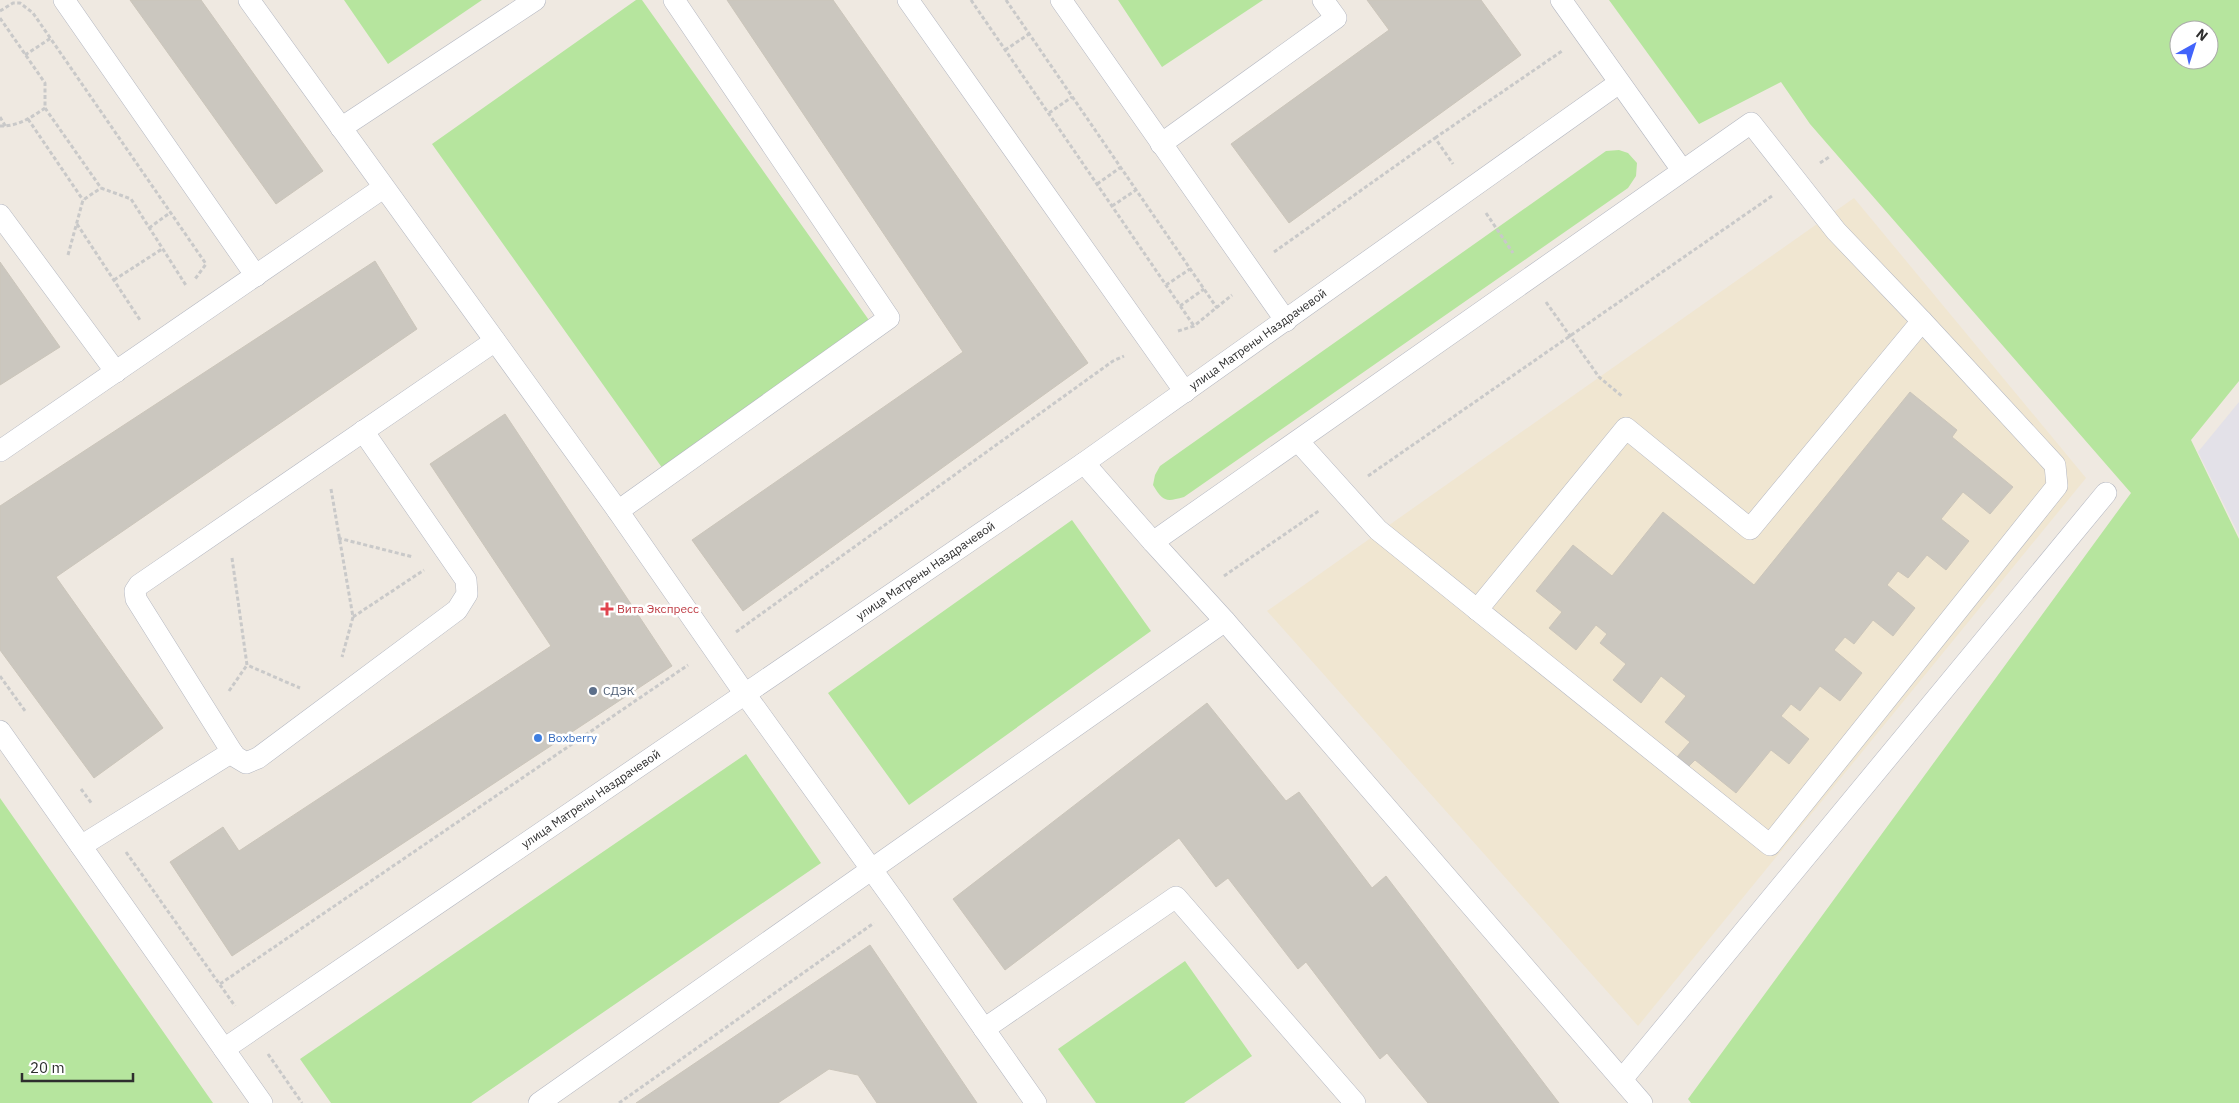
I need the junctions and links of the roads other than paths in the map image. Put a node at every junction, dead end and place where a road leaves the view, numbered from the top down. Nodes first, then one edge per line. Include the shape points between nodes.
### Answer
1 (64, 0) edge
2 (250, 0) edge
3 (534, 0) edge
4 (674, 0) edge
5 (908, 0) edge
6 (1060, 0) edge
7 (1323, 0) edge
8 (1561, 0) edge
9 (1619, 83) junction
10 (341, 128) junction
11 (1161, 144) junction
12 (1682, 170) junction
13 (384, 188) junction
14 (0, 215) edge
15 (256, 276) junction
16 (1286, 321) junction
17 (1922, 321) junction
18 (494, 341) junction
19 (116, 372) junction
20 (1185, 392) junction
21 (363, 431) junction
22 (1298, 441) junction
23 (0, 451) edge
24 (1084, 463) junction
25 (2106, 493) dead end
26 (618, 511) junction
27 (1153, 542) junction
28 (1477, 610) junction
29 (1225, 621) junction
30 (744, 694) junction
31 (0, 731) edge
32 (232, 752) junction
33 (81, 846) junction
34 (870, 870) junction
35 (984, 1029) junction
36 (224, 1049) junction
37 (1623, 1078) junction
38 (262, 1103) edge
39 (539, 1103) edge
40 (1036, 1103) edge
41 (1355, 1103) edge
42 (1642, 1103) edge

1 - 15 lane
2 - 10 lane
3 - 10 lane
4 - 26 lane via 889,318
5 - 20 lane
6 - 11 lane
7 - 11 lane via 1336,18
8 - 9 lane
9 - 12 lane
9 - 16 lane, улица Матрены Наздрачевой
10 - 13 lane
11 - 16 lane
12 - 17 lane via 1751,123 1836,231
12 - 22 lane
13 - 15 lane
13 - 18 lane
14 - 19 lane
15 - 19 lane
16 - 20 lane, улица Матрены Наздрачевой
17 - 28 lane via 1750,529 1626,428
17 - 28 lane via 2054,465 2058,486 1770,845
18 - 21 lane
18 - 26 lane
19 - 23 lane
20 - 24 lane, улица Матрены Наздрачевой
21 - 32 lane via 139,585 135,591 136,599
21 - 32 lane via 466,580 467,594 457,610 258,758 246,763
22 - 27 lane
22 - 28 lane via 1378,530
24 - 27 lane
24 - 30 lane, улица Матрены Наздрачевой
25 - 37 lane
26 - 30 lane
27 - 29 lane
29 - 34 lane
29 - 37 lane
30 - 34 lane
30 - 36 lane, улица Матрены Наздрачевой
31 - 33 lane
32 - 33 lane
33 - 36 lane
34 - 35 lane
34 - 39 lane
35 - 40 lane
35 - 41 lane via 1176,897
36 - 38 lane
37 - 42 lane

